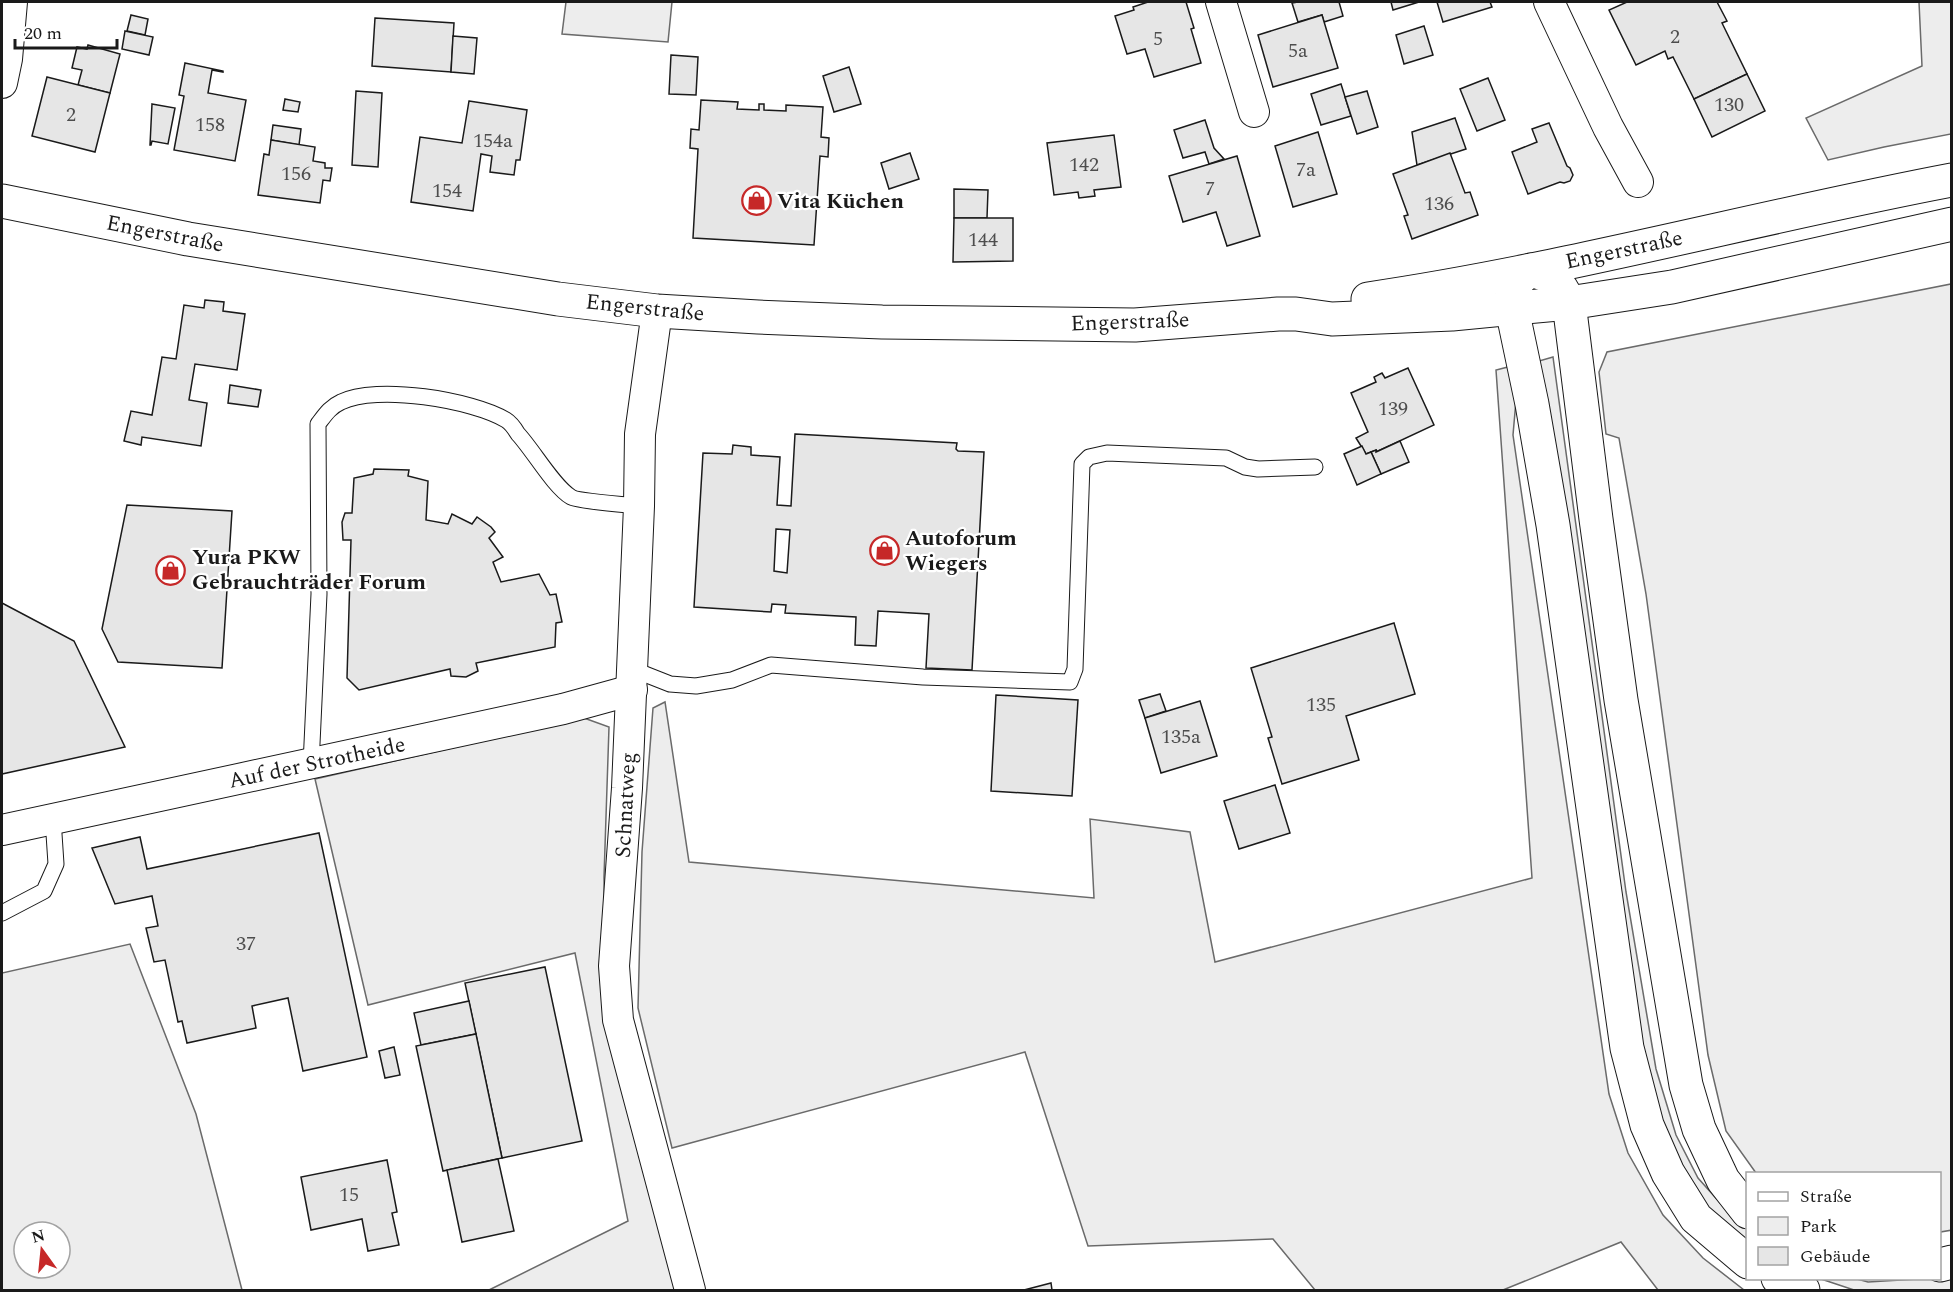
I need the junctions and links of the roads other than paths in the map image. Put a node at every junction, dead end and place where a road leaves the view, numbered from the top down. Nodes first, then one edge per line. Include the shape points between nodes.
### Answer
1 (12, 2) edge
2 (1221, 2) edge
3 (1550, 2) edge
4 (2, 83) edge
5 (1254, 112) dead end
6 (1638, 182) dead end
7 (1941, 182) edge
8 (2, 201) edge
9 (1943, 226) edge
10 (1531, 270) junction
11 (1569, 303) junction
12 (1512, 309) junction
13 (657, 311) junction
14 (1296, 314) junction
15 (1315, 467) dead end
16 (639, 506) junction
17 (632, 679) junction
18 (310, 765) junction
19 (53, 819) junction
20 (2, 830) edge
21 (2, 913) edge
22 (1746, 1209) edge
23 (1746, 1260) edge
24 (1782, 1280) edge
25 (690, 1290) edge
26 (1803, 1290) edge

1 - 4 street
2 - 5 street
3 - 6 street
7 - 10 main road, Engerstraße
8 - 13 main road, Engerstraße via 199,241 558,299
9 - 11 main road, Engerstraße via 1672,287
10 - 11 main road via 1549,275
10 - 12 main road via 1516,281 1510,294
10 - 14 main road, Engerstraße via 1329,304
11 - 12 main road, Engerstraße
11 - 22 main road via 1621,700 1686,1085 1698,1129 1723,1180
12 - 14 main road, Engerstraße via 1332,319
12 - 23 main road via 1553,525 1627,1048 1647,1125 1668,1173 1696,1218
13 - 14 main road, Engerstraße via 882,322 1136,325
13 - 16 street, Schnatweg via 640,434
15 - 17 lane via 1258,469 1226,458 1107,453 1089,457 1082,464 1076,669 1070,682 923,677 771,665 732,680 696,686
16 - 17 street, Schnatweg
16 - 18 lane via 572,498 507,421 475,407 414,395 366,395 342,401 328,410 318,424 319,594
17 - 18 street, Auf der Strotheide via 563,709
17 - 25 street, Schnatweg via 614,966 618,1020
18 - 19 street, Auf der Strotheide
19 - 20 street, Auf der Strotheide
19 - 21 lane via 56,864 44,891
24 - 26 main road

